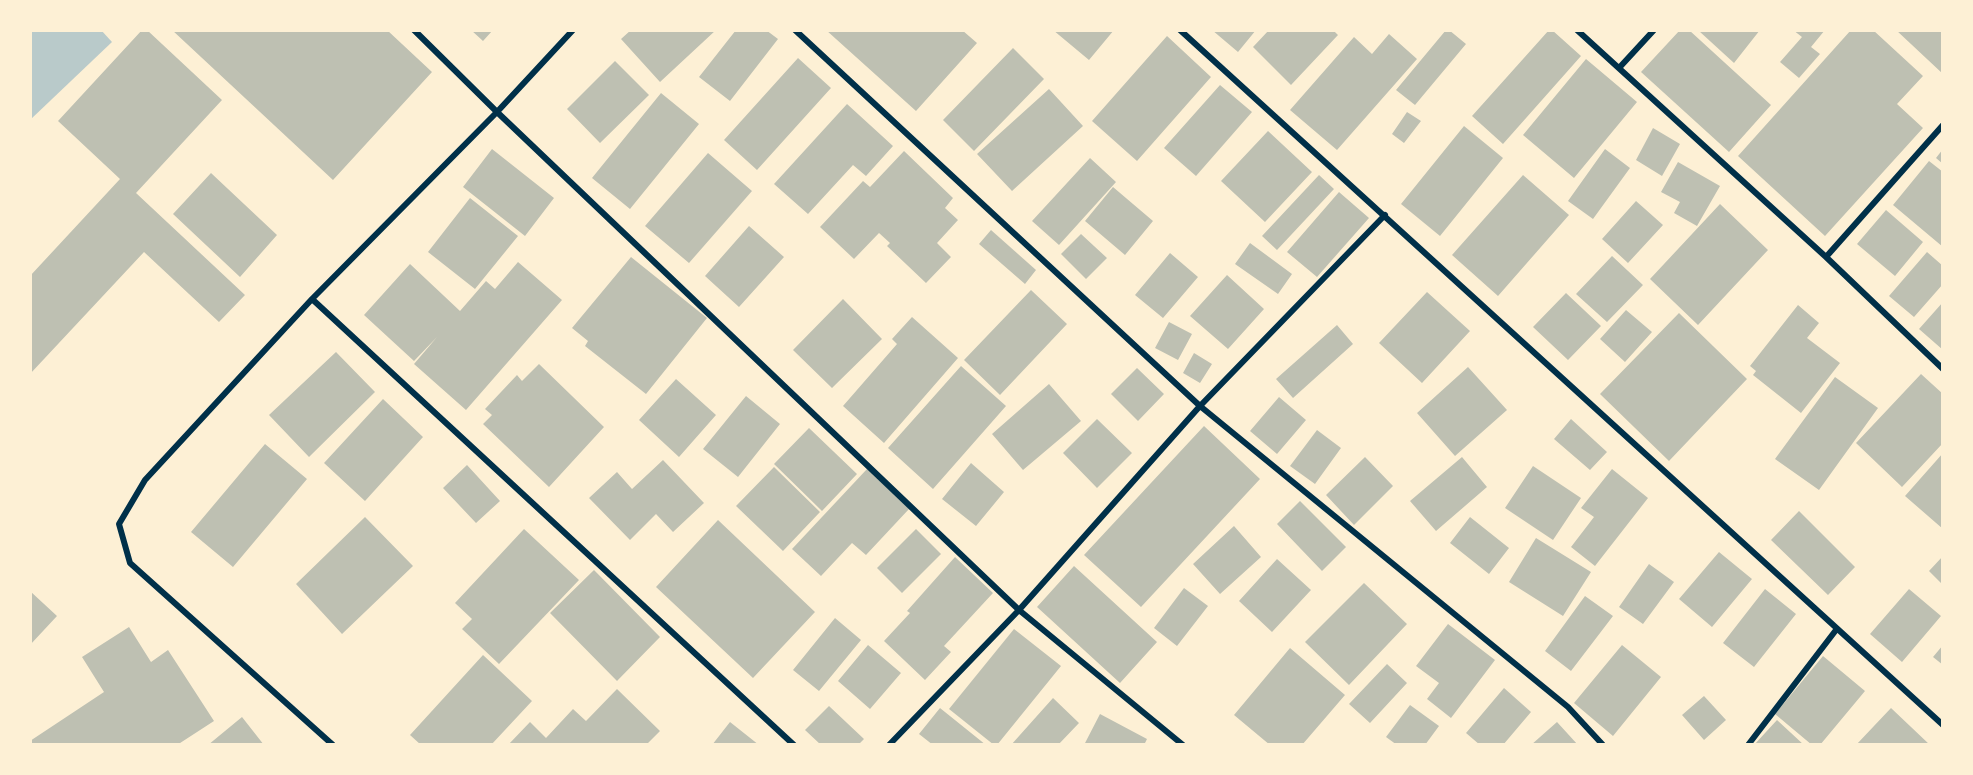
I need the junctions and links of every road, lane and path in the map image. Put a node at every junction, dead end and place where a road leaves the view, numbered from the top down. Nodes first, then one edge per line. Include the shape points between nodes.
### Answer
1 (414, 30) edge
2 (573, 30) edge
3 (795, 30) edge
4 (1180, 30) edge
5 (1577, 30) edge
6 (1654, 30) edge
7 (1619, 68) junction
8 (497, 112) junction
9 (1943, 125) edge
10 (1385, 215) junction
11 (1826, 257) junction
12 (312, 299) junction
13 (1943, 369) edge
14 (1200, 406) junction
15 (1019, 610) junction
16 (1836, 630) junction
17 (1943, 725) edge
18 (333, 745) edge
19 (794, 745) edge
20 (889, 745) edge
21 (1183, 745) edge
22 (1603, 745) edge
23 (1748, 745) edge

1 - 8 street
2 - 8 street
3 - 14 street
4 - 10 street
5 - 7 street
6 - 7 street
7 - 11 street
8 - 12 street
8 - 15 street
9 - 11 street
10 - 14 street
10 - 16 street
11 - 13 street
12 - 18 street via 145,480 119,524 130,562
12 - 19 street
14 - 15 street
14 - 22 street via 1568,708
15 - 20 street
15 - 21 street
16 - 17 street
16 - 23 street

